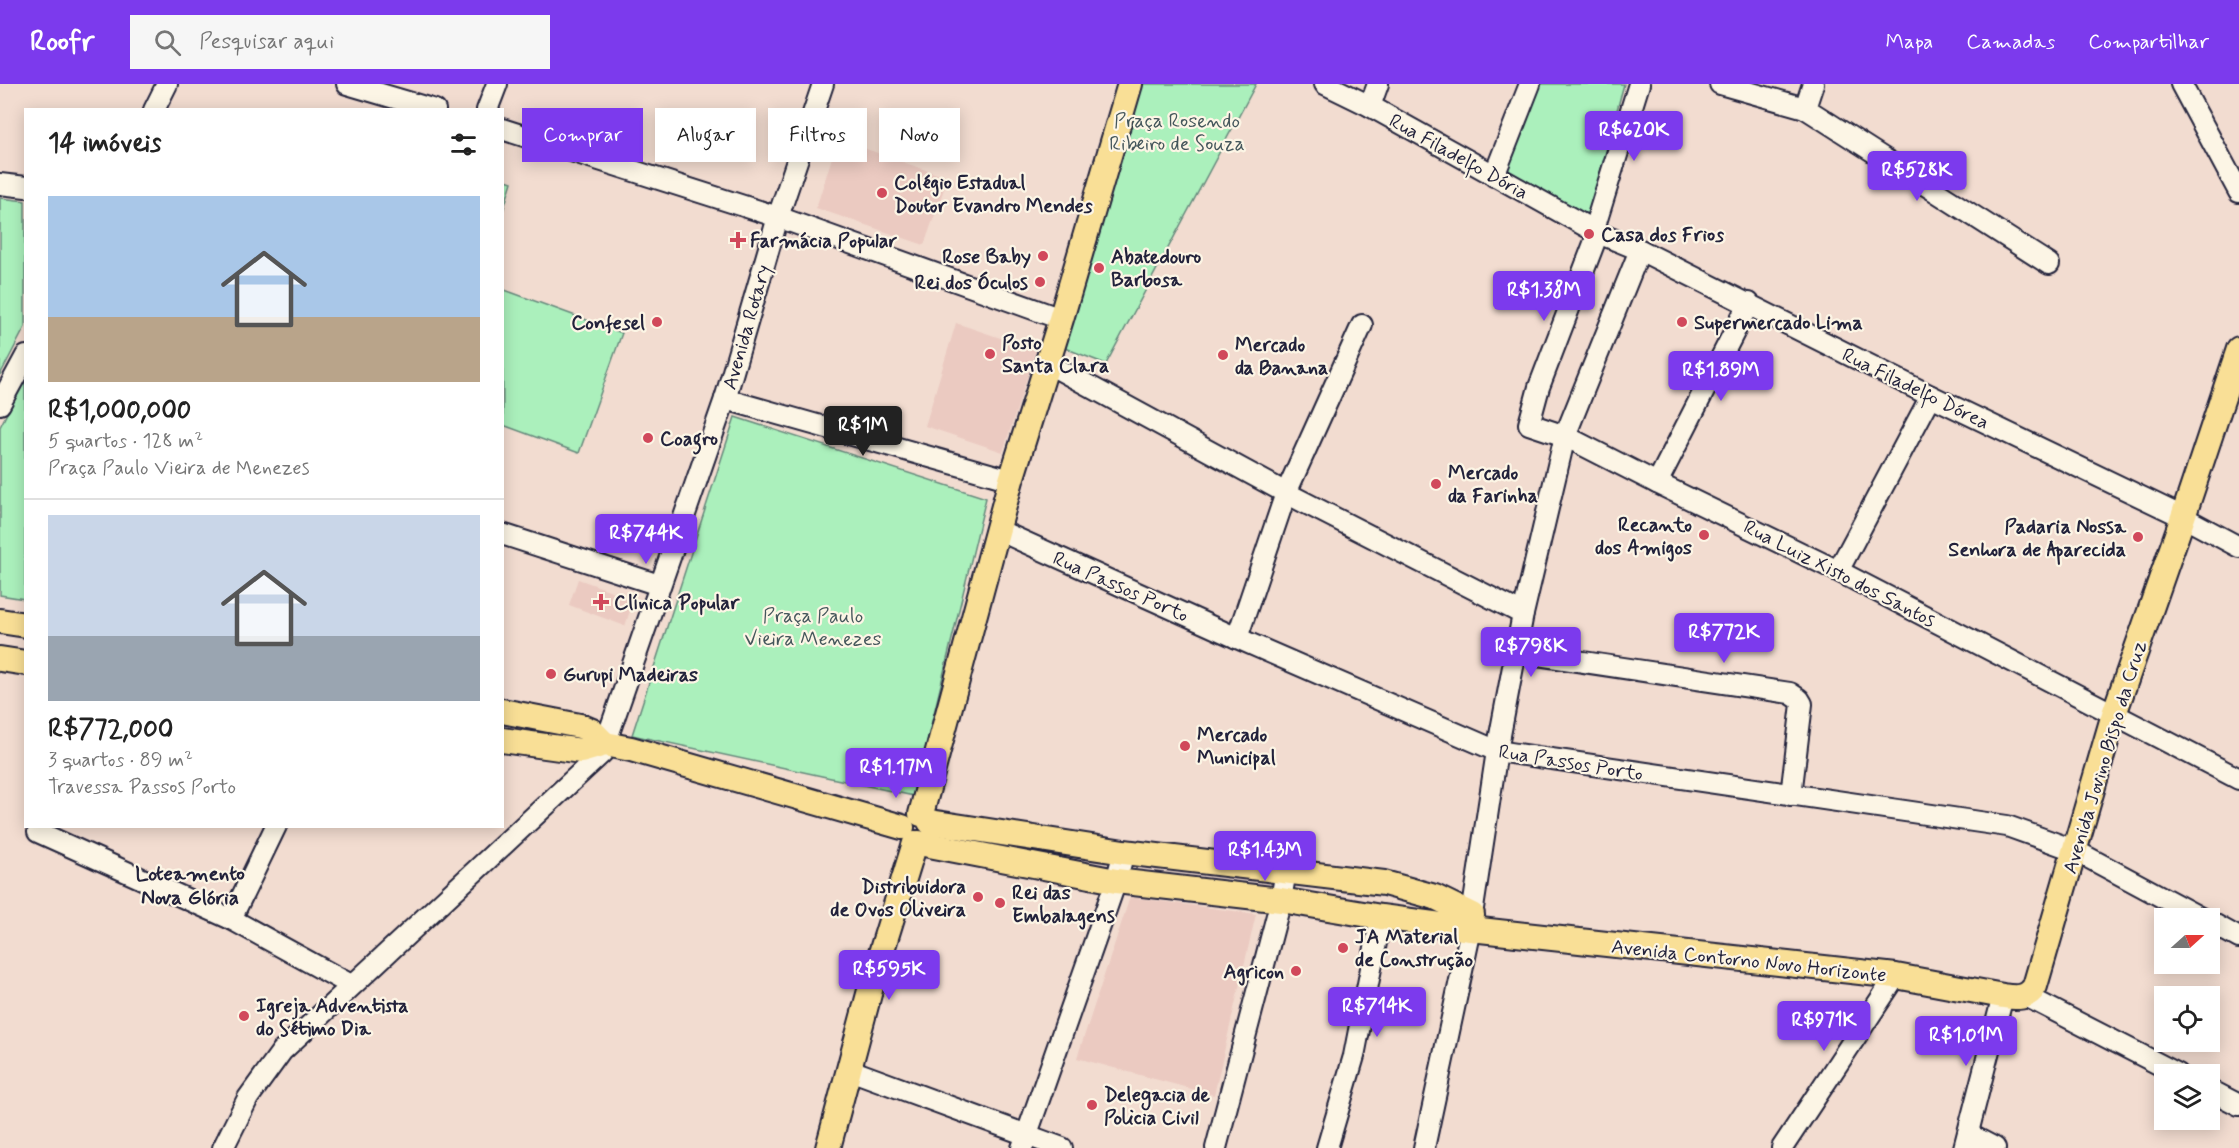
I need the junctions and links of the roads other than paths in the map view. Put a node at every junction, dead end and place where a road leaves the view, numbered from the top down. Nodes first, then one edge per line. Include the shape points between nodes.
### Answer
1 (167, 84) edge
2 (497, 84) edge
3 (823, 84) edge
4 (1130, 84) edge
5 (1325, 84) edge
6 (1378, 84) edge
7 (1530, 84) edge
8 (1639, 84) edge
9 (1720, 84) edge
10 (1813, 84) edge
11 (2181, 84) edge
12 (357, 86) edge
13 (1370, 106) junction
14 (155, 108) edge
15 (428, 108) edge
16 (488, 108) edge
17 (1805, 108) junction
18 (504, 130) edge
19 (1494, 176) junction
20 (0, 184) edge
21 (24, 187) edge
22 (2239, 192) edge
23 (778, 217) junction
24 (1596, 231) junction
25 (1640, 249) junction
26 (2049, 264) dead end
27 (1749, 303) junction
28 (1061, 319) junction
29 (1362, 325) dead end
30 (2239, 349) edge
31 (24, 360) edge
32 (1047, 363) junction
33 (1931, 396) junction
34 (725, 399) junction
35 (0, 404) edge
36 (1565, 436) junction
37 (1011, 480) junction
38 (1657, 483) junction
39 (1286, 493) junction
40 (2183, 518) junction
41 (998, 530) junction
42 (504, 535) edge
43 (2239, 547) edge
44 (1838, 571) junction
45 (659, 585) junction
46 (1523, 614) junction
47 (0, 621) edge
48 (24, 625) edge
49 (1237, 638) junction
50 (1517, 652) junction
51 (0, 659) edge
52 (24, 663) edge
53 (504, 711) edge
54 (2114, 714) junction
55 (504, 740) edge
56 (605, 744) junction
57 (1497, 751) junction
58 (2239, 779) edge
59 (1791, 795) junction
60 (275, 828) edge
61 (918, 830) junction
62 (38, 832) dead end
63 (2074, 850) junction
64 (1124, 852) junction
65 (1286, 870) junction
66 (1116, 880) junction
67 (1281, 900) junction
68 (2182, 908) edge
69 (1381, 917) junction
70 (231, 919) junction
71 (1472, 922) junction
72 (2220, 928) edge
73 (2239, 938) edge
74 (1896, 976) junction
75 (351, 985) junction
76 (2015, 996) junction
77 (2157, 1064) edge
78 (850, 1070) junction
79 (2220, 1095) edge
80 (2239, 1105) edge
81 (1966, 1141) edge
82 (1025, 1142) edge
83 (223, 1148) edge
84 (828, 1148) edge
85 (1062, 1148) edge
86 (1216, 1148) edge
87 (1327, 1148) edge
88 (1424, 1148) edge
89 (1782, 1148) edge
90 (1995, 1148) edge

1 - 14 street
2 - 16 street
3 - 23 street, Avenida Rotary
4 - 28 main road
5 - 13 street, Rua Filadelfo Dória
6 - 13 street
7 - 19 street
8 - 24 street
9 - 17 street
10 - 17 street
11 - 22 street
12 - 15 street
13 - 19 street, Rua Filadelfo Dória
17 - 26 street
18 - 23 street
19 - 24 street, Rua Filadelfo Dória
20 - 21 street
23 - 28 street
23 - 34 street, Avenida Rotary
24 - 25 street, Rua Filadelfo Dórea
24 - 36 street, Rua Luiz Xisto dos Santos via 1529,424
25 - 27 street, Rua Filadelfo Dórea
25 - 36 street
27 - 33 street, Rua Filadelfo Dórea
27 - 38 street
28 - 32 main road
29 - 39 street
30 - 40 main road, Avenida Jovino Bispo da Cruz
31 - 35 street
32 - 37 main road
32 - 39 street
33 - 40 street, Rua Filadelfo Dórea
33 - 44 street
34 - 37 street
34 - 45 street
36 - 38 street, Rua Luiz Xisto dos Santos
36 - 46 street
37 - 41 main road
38 - 44 street, Rua Luiz Xisto dos Santos
39 - 46 street
39 - 49 street
40 - 43 street, Rua Filadelfo Dórea
40 - 54 main road, Avenida Jovino Bispo da Cruz
41 - 49 street, Rua Passos Porto
41 - 61 main road
42 - 45 street
44 - 54 street, Rua Luiz Xisto dos Santos
45 - 56 street
46 - 50 street
47 - 48 main road
49 - 57 street, Rua Passos Porto
50 - 57 street
50 - 59 street via 1790,693 1802,704
51 - 52 main road
53 - 56 main road via 580,726
54 - 58 street, Rua Luiz Xisto dos Santos
54 - 63 main road, Avenida Jovino Bispo da Cruz
55 - 56 main road via 581,750
56 - 61 main road
56 - 75 street via 602,753
57 - 59 street, Rua Passos Porto
57 - 71 street
59 - 63 street, Rua Passos Porto via 2007,826
60 - 70 street
61 - 64 main road
61 - 66 main road
61 - 78 main road
62 - 70 street
63 - 68 street, Rua Passos Porto
63 - 76 main road, Avenida Jovino Bispo da Cruz via 2035,986
64 - 65 main road
64 - 66 street
65 - 67 street
65 - 71 main road via 1384,883 1435,897
66 - 67 main road
66 - 82 street
67 - 69 main road
67 - 86 street
69 - 71 main road, Avenida Contorno Novo Horizonte via 1432,923
69 - 87 street via 1353,1056
70 - 75 street
71 - 74 main road, Avenida Contorno Novo Horizonte
71 - 88 street
72 - 73 street
74 - 76 main road, Avenida Contorno Novo Horizonte
74 - 89 street
75 - 83 street via 282,1051 248,1098
76 - 77 street
76 - 81 street, Avenida Jovino Bispo da Cruz
78 - 82 street
78 - 84 main road
79 - 80 street
81 - 90 street
82 - 85 street

